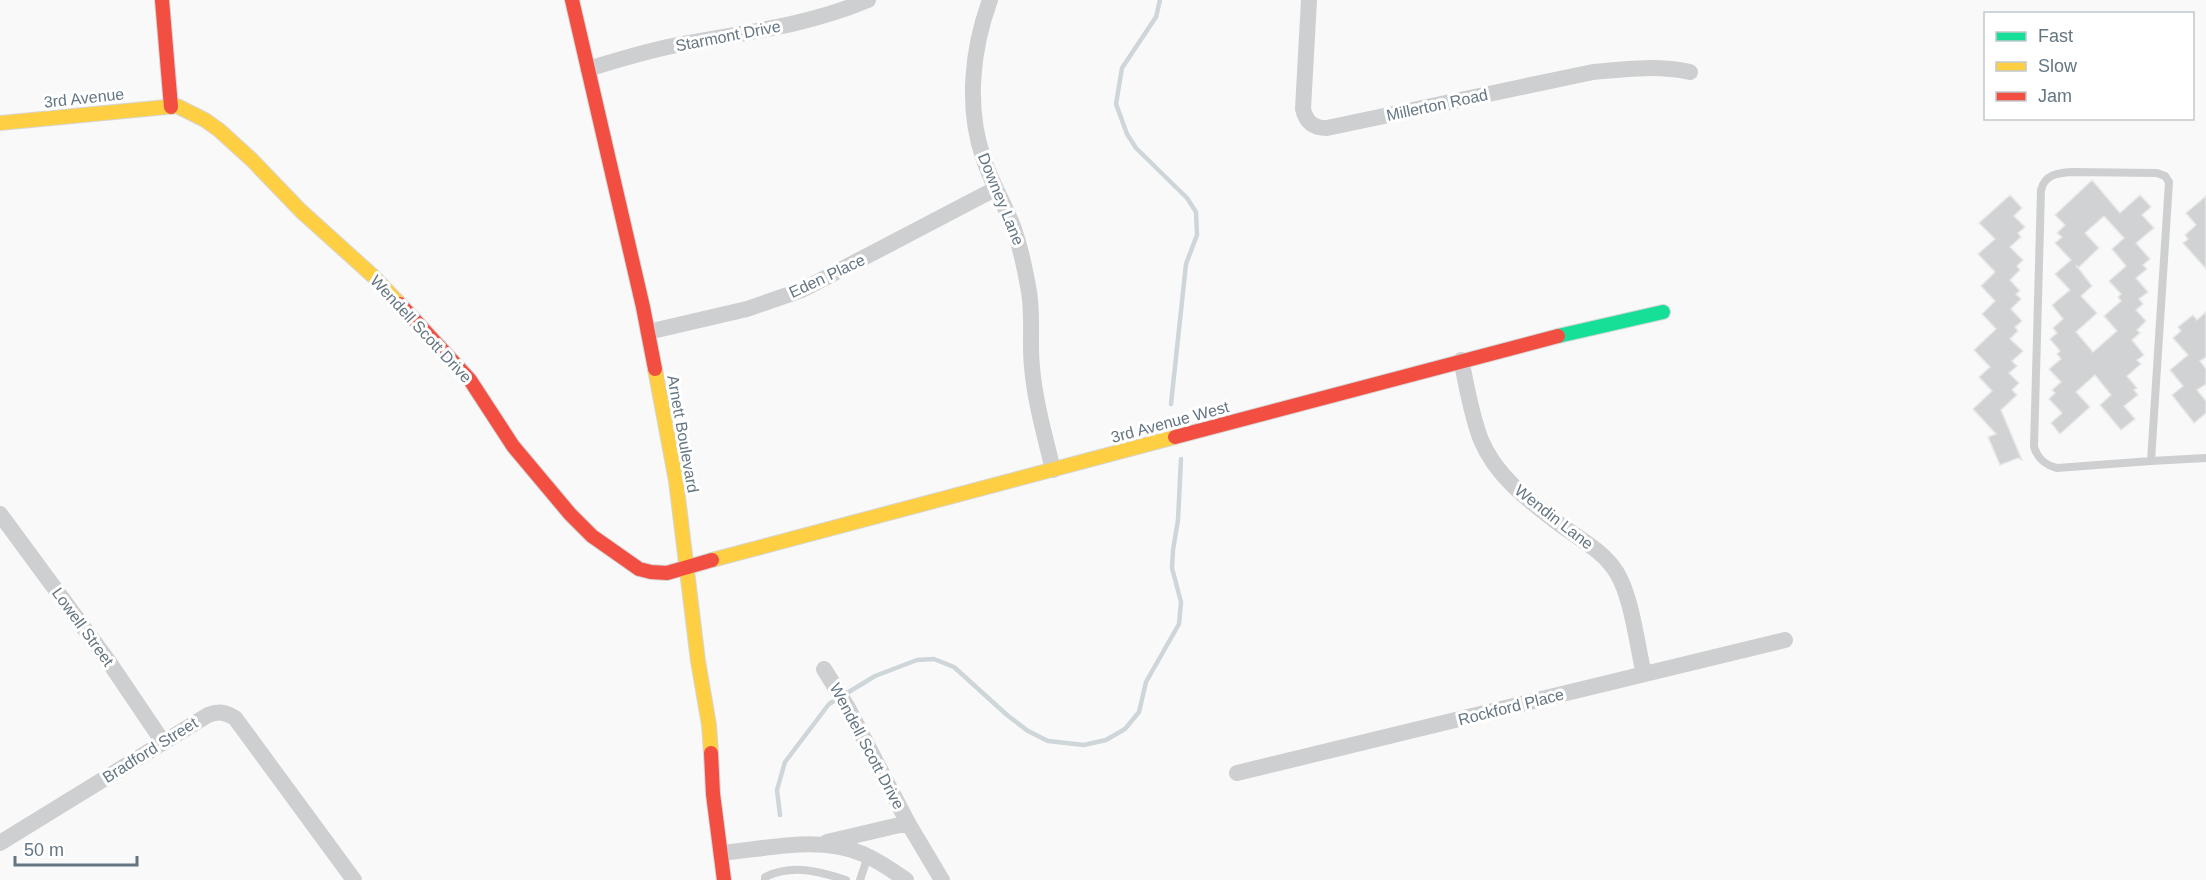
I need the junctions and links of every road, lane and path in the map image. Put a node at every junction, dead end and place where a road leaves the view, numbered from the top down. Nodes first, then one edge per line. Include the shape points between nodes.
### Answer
1 (162, 0) edge
2 (572, 0) edge
3 (868, 0) edge
4 (990, 0) edge
5 (1310, 0) edge
6 (588, 69) junction
7 (1690, 72) dead end
8 (171, 106) junction
9 (0, 123) edge
10 (995, 189) junction
11 (1663, 312) dead end
12 (648, 332) junction
13 (1461, 360) junction
14 (2206, 458) edge
15 (2151, 461) junction
16 (1053, 470) junction
17 (0, 514) edge
18 (686, 567) junction
19 (1785, 640) dead end
20 (827, 674) dead end
21 (1644, 674) junction
22 (163, 742) junction
23 (1237, 773) dead end
24 (909, 823) junction
25 (0, 843) edge
26 (819, 843) junction
27 (721, 853) junction
28 (868, 856) junction
29 (354, 880) edge
30 (724, 880) edge
31 (765, 880) edge
32 (846, 880) edge
33 (860, 880) edge
34 (906, 880) edge
35 (942, 880) edge

1 - 8 street
2 - 6 street, Arnett Boulevard
3 - 6 street, Starmont Drive via 841,11 676,45
4 - 10 street, Downey Lane via 980,34 974,96 976,131
5 - 7 street, Millerton Road via 1302,109 1311,124 1319,128 1593,72 1631,68
6 - 12 street, Arnett Boulevard
8 - 9 street, 3rd Avenue
8 - 18 street, Wendell Scott Drive via 219,130 301,212 373,276 457,365 513,446 592,536 639,569 667,573
10 - 12 street, Eden Place via 802,290 747,309
10 - 16 street, Downey Lane via 1022,252 1033,324 1034,390
11 - 13 street, 3rd Avenue West
12 - 18 street, Arnett Boulevard via 676,481
13 - 16 street, 3rd Avenue West
13 - 21 street, Wendin Lane via 1476,423 1490,458 1527,498 1591,545 1617,573 1625,590
14 - 15 lane
15 - 15 lane via 2057,468 2041,461 2034,447 2042,190 2048,177 2055,174 2157,173 2169,182
16 - 18 street, 3rd Avenue West
17 - 22 street, Lowell Street
18 - 27 street, Arnett Boulevard via 709,725
19 - 21 street, Rockford Place
20 - 24 street, Wendell Scott Drive
21 - 23 street, Rockford Place
22 - 25 street, Bradford Street
22 - 29 street, Bradford Street via 217,712 236,718
24 - 26 street, Wendell Scott Drive
24 - 35 street, Wendell Scott Drive
26 - 27 street, Wendell Scott Drive
26 - 28 street, Wendell Scott Drive
27 - 30 street, Arnett Boulevard
28 - 33 lane
28 - 34 street, Wendell Scott Drive
31 - 32 lane via 777,871 795,869

